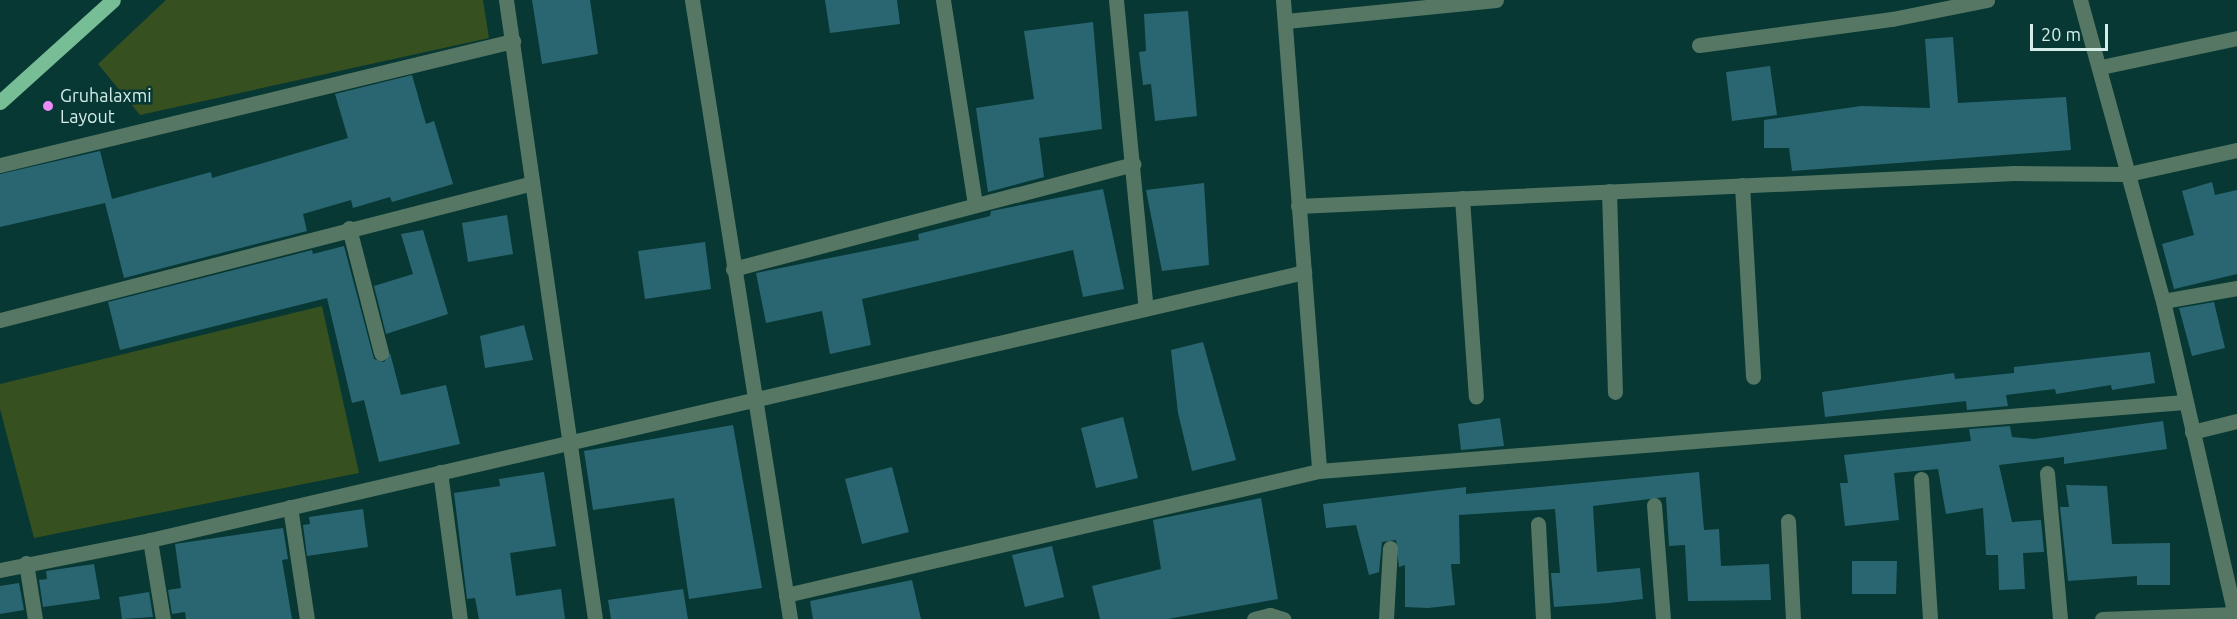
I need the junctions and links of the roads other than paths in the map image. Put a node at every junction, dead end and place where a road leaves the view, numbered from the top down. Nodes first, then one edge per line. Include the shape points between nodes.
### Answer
1 (113, 0) edge
2 (506, 0) edge
3 (692, 0) edge
4 (943, 0) edge
5 (1116, 0) edge
6 (1284, 0) edge
7 (1496, 0) edge
8 (1988, 0) edge
9 (2080, 0) edge
10 (1286, 21) junction
11 (2237, 38) edge
12 (513, 40) junction
13 (1700, 45) dead end
14 (2101, 67) junction
15 (0, 102) edge
16 (2237, 150) edge
17 (1133, 164) junction
18 (0, 165) edge
19 (2128, 174) junction
20 (530, 184) junction
21 (1742, 185) junction
22 (1609, 191) junction
23 (1462, 198) junction
24 (975, 205) junction
25 (1298, 206) junction
26 (349, 228) junction
27 (733, 269) junction
28 (1304, 272) junction
29 (2237, 288) edge
30 (2163, 301) junction
31 (1146, 309) junction
32 (0, 320) edge
33 (381, 353) dead end
34 (1753, 377) dead end
35 (1615, 392) dead end
36 (1476, 396) dead end
37 (754, 400) junction
38 (2184, 402) junction
39 (2237, 421) edge
40 (2192, 432) junction
41 (568, 442) junction
42 (1319, 471) junction
43 (440, 472) junction
44 (2047, 473) dead end
45 (1921, 479) dead end
46 (1654, 505) dead end
47 (290, 507) junction
48 (1788, 521) dead end
49 (1538, 524) dead end
50 (150, 540) junction
51 (1390, 548) dead end
52 (26, 563) junction
53 (0, 570) edge
54 (2231, 571) edge
55 (786, 595) junction
56 (2235, 617) edge
57 (1274, 618) edge
58 (35, 619) edge
59 (163, 619) edge
60 (307, 619) edge
61 (460, 619) edge
62 (595, 619) edge
63 (790, 619) edge
64 (1254, 619) edge
65 (1386, 619) edge
66 (1543, 619) edge
67 (1663, 619) edge
68 (1793, 619) edge
69 (1930, 619) edge
70 (2060, 619) edge
71 (2102, 619) edge

1 - 15 main road
2 - 12 street
3 - 27 street
4 - 24 street
5 - 17 street
6 - 10 street
7 - 10 street
8 - 13 street via 1892,19
9 - 14 street
10 - 25 street
11 - 14 street
12 - 18 street
12 - 20 street
14 - 19 street
16 - 19 street
17 - 24 street
17 - 31 street
19 - 21 street via 2014,173
19 - 30 street
20 - 26 street
20 - 41 street
21 - 22 street
21 - 34 street
22 - 23 street
22 - 35 street
23 - 25 street
23 - 36 street
24 - 27 street
25 - 28 street
26 - 32 street
26 - 33 street
27 - 37 street
28 - 31 street
28 - 42 street
29 - 30 street
30 - 38 street
31 - 37 street
37 - 41 street
37 - 55 street
38 - 40 street
38 - 42 street
39 - 40 street
40 - 54 street
41 - 43 street
41 - 62 street
42 - 55 street
43 - 47 street
43 - 61 street
44 - 70 street
45 - 69 street
46 - 67 street
47 - 50 street
47 - 60 street
48 - 68 street
49 - 66 street
50 - 52 street
50 - 59 street
51 - 65 street
52 - 53 street
52 - 58 street
54 - 56 street
55 - 63 street
56 - 71 street
57 - 64 street

